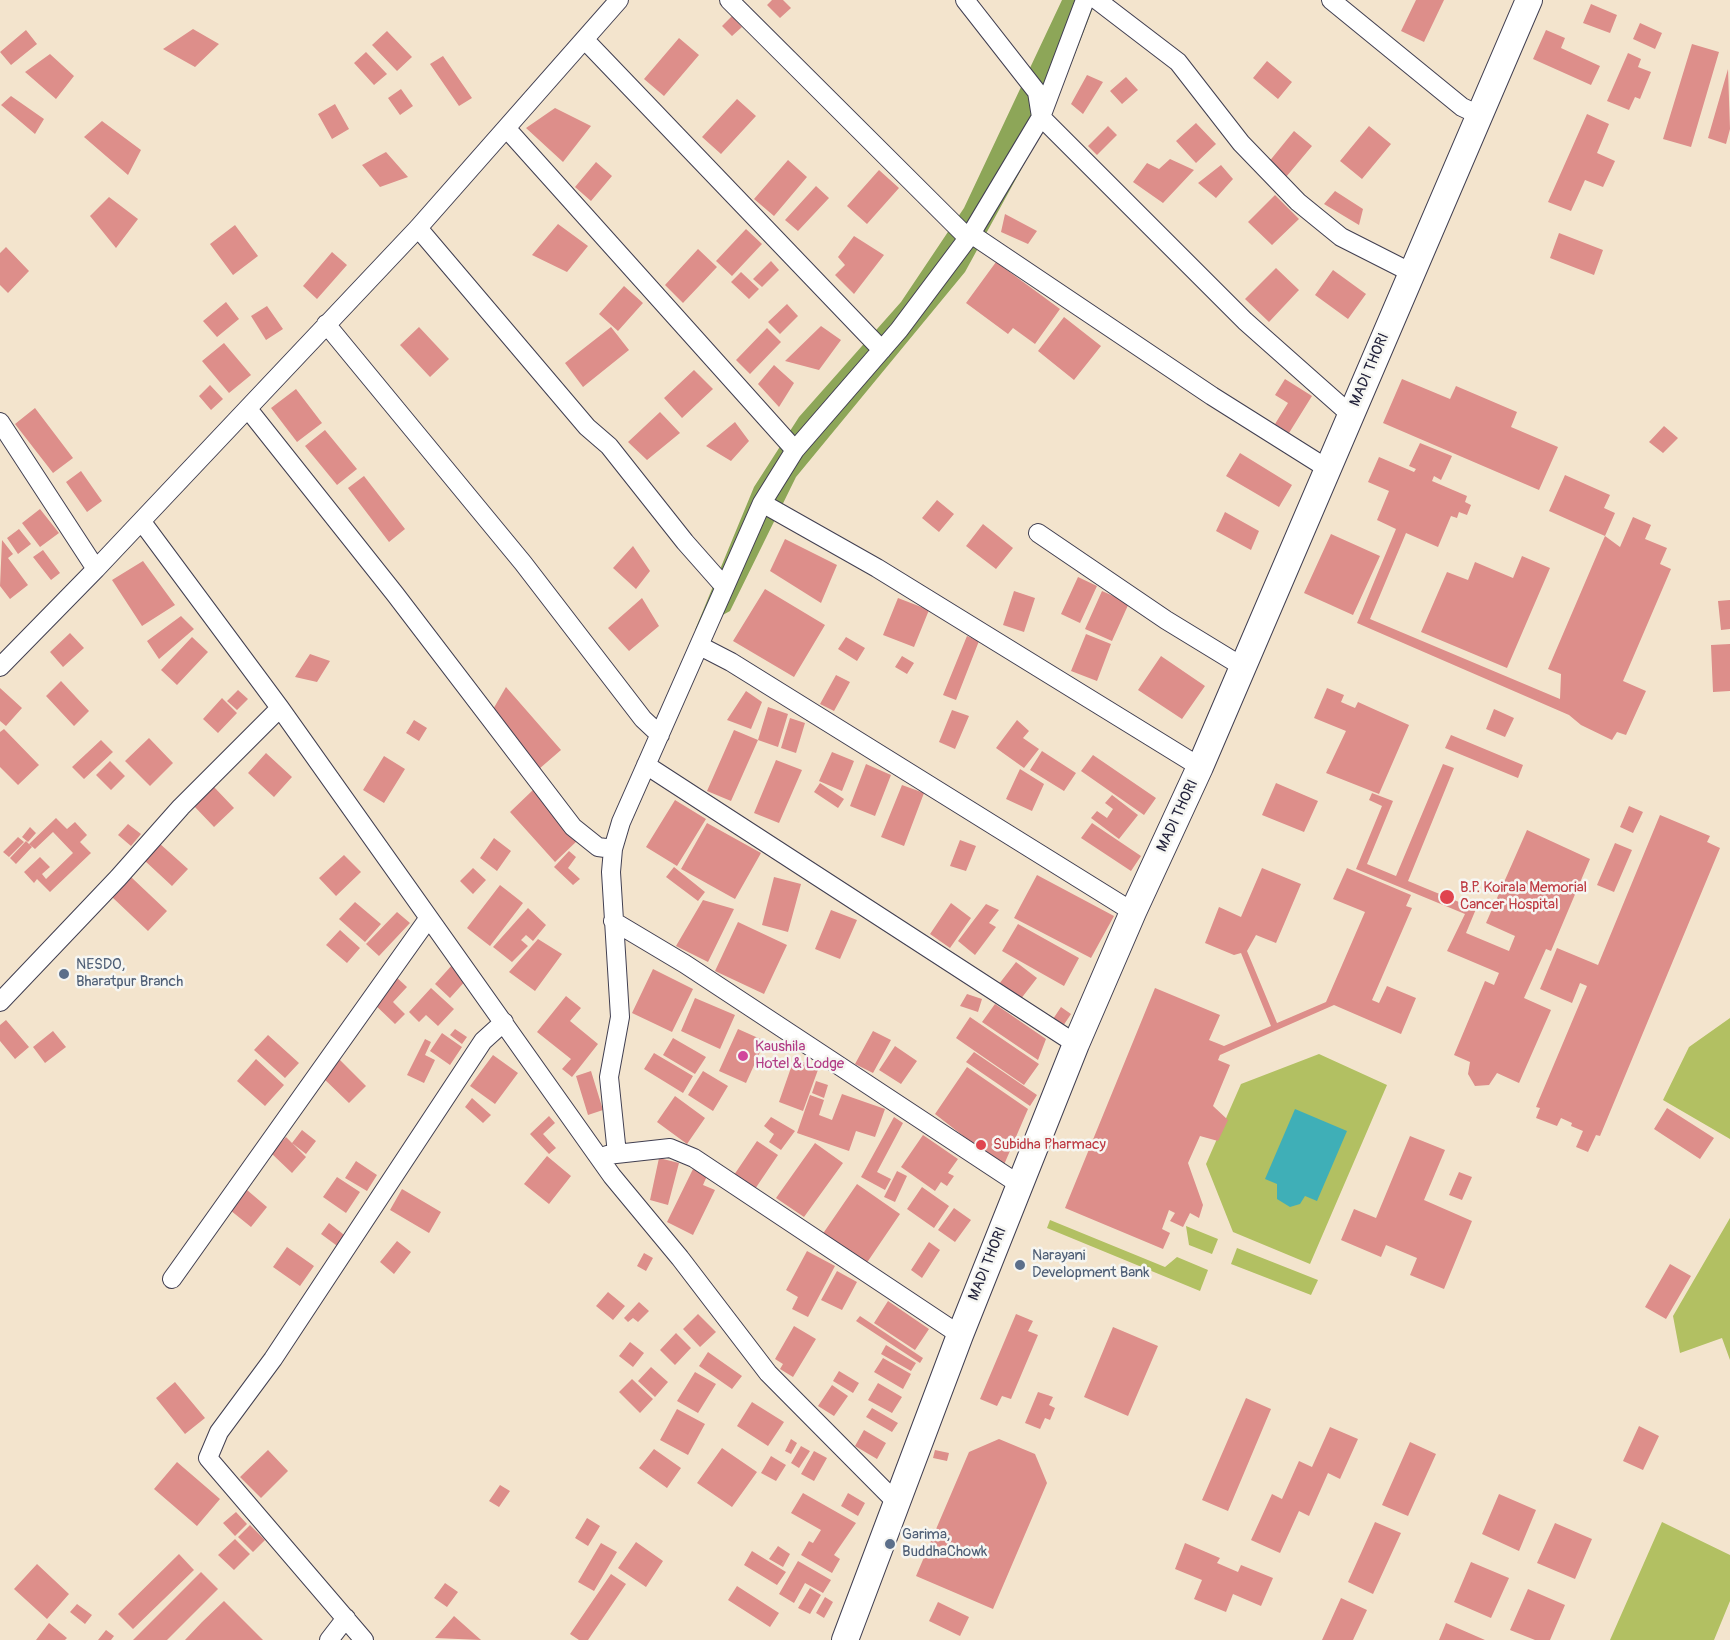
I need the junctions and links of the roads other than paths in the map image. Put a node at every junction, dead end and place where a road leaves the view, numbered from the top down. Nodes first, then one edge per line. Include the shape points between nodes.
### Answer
1 (619, 0) edge
2 (729, 0) edge
3 (965, 0) edge
4 (1085, 0) edge
5 (1097, 0) edge
6 (1331, 0) edge
7 (1528, 0) edge
8 (585, 40) junction
9 (1479, 116) junction
10 (1041, 117) junction
11 (507, 129) junction
12 (418, 228) junction
13 (969, 236) junction
14 (1412, 273) junction
15 (326, 324) junction
16 (882, 350) junction
17 (248, 409) junction
18 (1351, 415) junction
19 (0, 422) edge
20 (795, 450) junction
21 (1328, 469) junction
22 (762, 503) junction
23 (142, 522) junction
24 (1038, 533) dead end
25 (96, 569) junction
26 (723, 585) junction
27 (700, 646) junction
28 (0, 667) edge
29 (1243, 667) junction
30 (280, 708) junction
31 (660, 735) junction
32 (646, 765) junction
33 (1200, 767) junction
34 (613, 849) junction
35 (1133, 912) junction
36 (428, 919) junction
37 (613, 921) junction
38 (0, 1002) edge
39 (504, 1022) junction
40 (1076, 1044) junction
41 (608, 1155) junction
42 (1020, 1185) junction
43 (172, 1279) dead end
44 (960, 1335) junction
45 (897, 1503) junction
46 (346, 1618) junction
47 (329, 1640) edge
48 (364, 1640) edge
49 (845, 1640) edge

1 - 8 street
2 - 13 street
3 - 10 street via 1036,92
4 - 10 street
5 - 14 street via 1178,62 1241,143 1298,202 1341,237
6 - 9 street via 1462,107
7 - 9 main road, MADI THORI
8 - 11 street
8 - 16 street
9 - 14 main road, MADI THORI
10 - 13 street
10 - 18 street via 1245,321
11 - 12 street
11 - 20 street
12 - 15 street
12 - 26 street via 587,427 609,446
13 - 16 street
13 - 21 street
14 - 18 main road, MADI THORI
15 - 17 street
15 - 31 street via 523,564 643,719
16 - 20 street
17 - 23 street
17 - 34 street via 573,827 598,847
18 - 21 main road, MADI THORI
19 - 25 street
20 - 22 street
21 - 29 main road, MADI THORI
22 - 26 street
22 - 33 street via 877,568
23 - 25 street
23 - 30 street
24 - 29 street
25 - 28 street
26 - 27 street
27 - 31 street
27 - 35 street via 732,662
29 - 33 main road, MADI THORI
30 - 36 street
30 - 38 street via 181,807
31 - 32 street
32 - 34 street
32 - 40 street
33 - 35 main road, MADI THORI
34 - 37 street
35 - 40 main road, MADI THORI
36 - 39 street
36 - 43 street
37 - 41 street via 620,1017 609,1077
37 - 42 street via 685,964
39 - 41 street
39 - 46 street via 483,1041 286,1340 219,1432 208,1458
40 - 42 main road, MADI THORI
41 - 44 street via 670,1148 694,1158
41 - 45 street via 612,1176 768,1373
42 - 44 main road, MADI THORI
44 - 45 main road, MADI THORI
45 - 49 main road, MADI THORI
46 - 47 street
46 - 48 street

